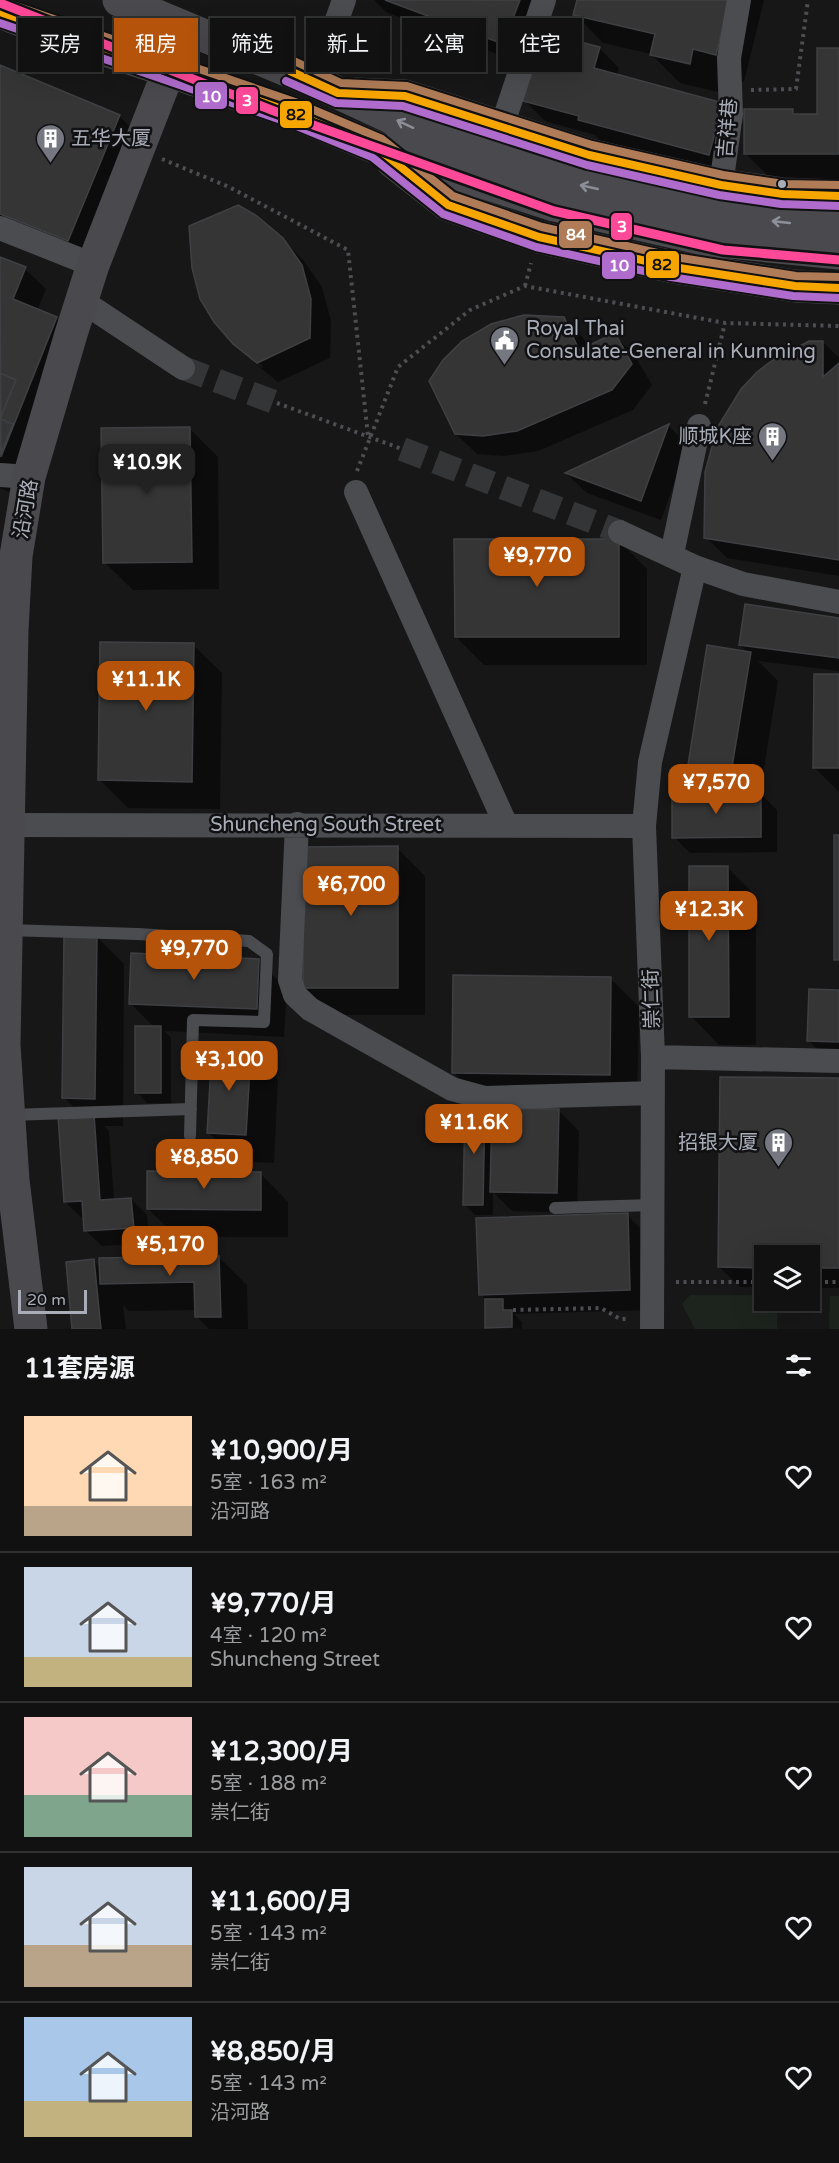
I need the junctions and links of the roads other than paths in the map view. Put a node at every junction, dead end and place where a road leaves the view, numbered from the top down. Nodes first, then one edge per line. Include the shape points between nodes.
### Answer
1 (119, 0) edge
2 (344, 0) edge
3 (544, 0) edge
4 (739, 0) edge
5 (0, 12) edge
6 (114, 51) edge
7 (168, 72) edge
8 (175, 72) edge
9 (326, 87) junction
10 (501, 129) junction
11 (377, 148) junction
12 (721, 185) junction
13 (839, 196) edge
14 (839, 227) edge
15 (0, 228) edge
16 (839, 253) edge
17 (93, 265) junction
18 (839, 288) edge
19 (82, 301) junction
20 (183, 368) tunnel mouth
21 (699, 426) road end
22 (15, 476) edge
23 (356, 492) road end
24 (620, 532) tunnel mouth
25 (672, 554) junction
26 (695, 567) junction
27 (839, 602) edge
28 (297, 824) junction
29 (8, 825) junction
30 (506, 825) junction
31 (644, 826) junction
32 (6, 930) junction
33 (653, 1057) junction
34 (839, 1061) edge
35 (653, 1094) junction
36 (191, 1108) junction
37 (9, 1115) junction
38 (190, 1136) dead end
39 (652, 1205) junction
40 (555, 1208) dead end
41 (652, 1324) edge
42 (31, 1329) edge

1 - 9 main road
2 - 9 street
3 - 10 street
4 - 12 street, 吉祥巷 via 729,58 731,114
5 - 6 main road
7 - 17 main road, 沿河路
8 - 11 main road via 291,112
9 - 10 main road via 405,96
14 -> 9 main road via 713,215 561,180 414,128
10 - 12 main road via 589,155
11 - 16 main road via 554,205 709,240
11 - 18 main road via 448,205 538,237 673,267 795,286
12 - 13 main road via 783,194
15 - 17 street
17 - 19 main road, 沿河路
19 - 20 street
19 - 22 main road, 沿河路
21 - 25 street
22 - 29 main road, 沿河路
23 - 30 street
24 - 25 street
25 - 26 street
26 - 27 street via 744,584
26 - 31 street, 崇仁街 via 650,762
28 - 29 street, Shuncheng South Street
28 - 30 street, Shuncheng South Street
28 - 35 street via 290,980 295,995 310,1009 452,1089 485,1098
29 - 32 main road, 沿河路
30 - 31 street, Shuncheng South Street
31 - 33 street, 崇仁街
32 - 36 lane via 249,941 267,954 264,1022 193,1020
32 - 37 main road, 沿河路 via 4,1045
33 - 34 street
33 - 35 street, 崇仁街
35 - 39 street, 崇仁街
36 - 37 lane
36 - 38 lane
37 - 42 main road, 沿河路
39 - 40 lane
39 - 41 street, 崇仁街

